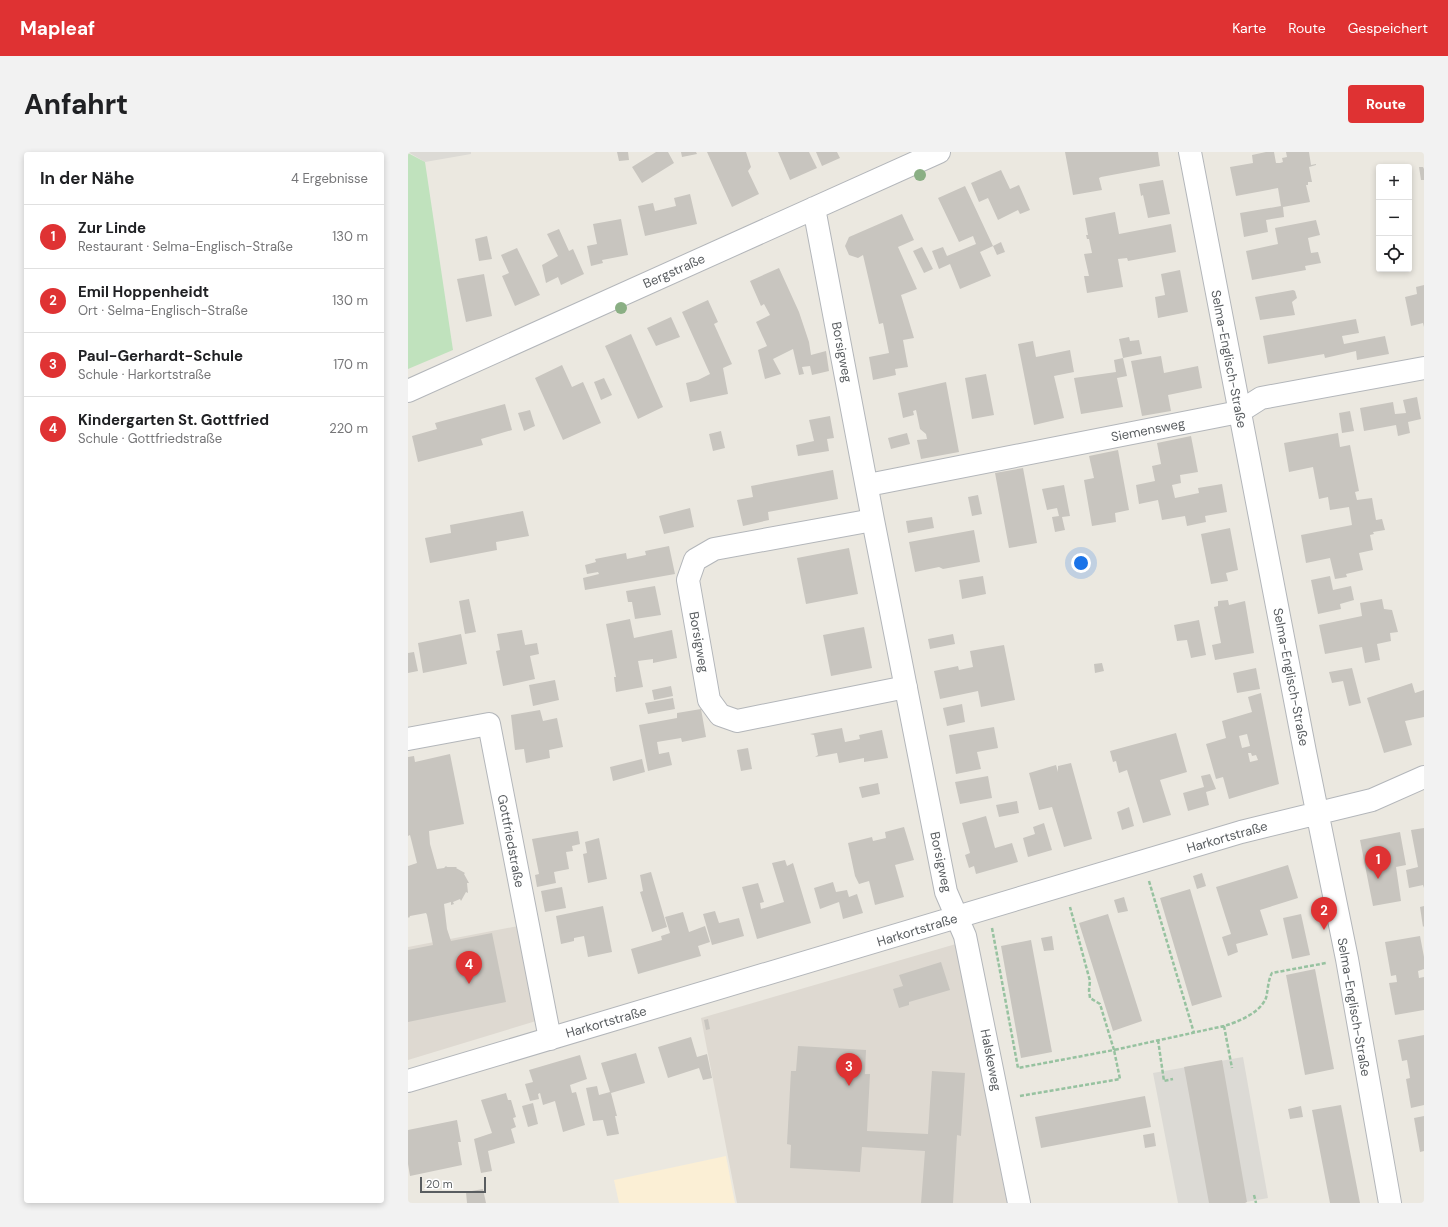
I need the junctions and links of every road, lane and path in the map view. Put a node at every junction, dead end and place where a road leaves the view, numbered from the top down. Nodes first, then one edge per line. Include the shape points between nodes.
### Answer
1 (939, 152) edge
2 (1190, 152) edge
3 (814, 208) junction
4 (1424, 368) edge
5 (408, 391) edge
6 (1239, 412) junction
7 (868, 485) junction
8 (873, 520) junction
9 (906, 687) junction
10 (408, 739) edge
11 (1424, 777) edge
12 (1318, 813) junction
13 (1144, 862) junction
14 (1064, 886) junction
15 (989, 908) junction
16 (958, 918) junction
17 (1347, 959) junction
18 (1224, 1026) junction
19 (1194, 1033) junction
20 (550, 1039) junction
21 (1158, 1040) junction
22 (1114, 1050) junction
23 (1232, 1068) dead end
24 (1174, 1079) dead end
25 (408, 1081) edge
26 (999, 1100) junction
27 (1254, 1195) dead end
28 (1019, 1203) edge
29 (1256, 1203) edge
30 (1390, 1203) edge

1 - 3 street, Bergstraße
2 - 6 street, Selma-Englisch-Straße
3 - 5 street, Bergstraße
3 - 7 street, Borsigweg
4 - 6 street, Siemensweg via 1261,398
6 - 7 street, Siemensweg
6 - 12 street, Selma-Englisch-Straße
7 - 8 street, Borsigweg
8 - 9 street, Borsigweg
8 - 9 street, Borsigweg via 714,549 695,560 688,580 709,700 720,715 737,721
9 - 16 street, Borsigweg via 946,892
10 - 20 street, Gottfriedstraße via 489,724
11 - 12 street, Harkortstraße via 1372,800
12 - 13 street, Harkortstraße via 1241,832
12 - 17 street, Selma-Englisch-Straße
13 - 14 street, Harkortstraße
13 - 19 path
14 - 15 street, Harkortstraße
14 - 22 path via 1090,981 1090,998 1100,1004
15 - 16 street, Harkortstraße
15 - 22 path via 1018,1068
16 - 20 street, Harkortstraße
16 - 26 street, Halskeweg via 965,936
17 - 18 path via 1272,973 1265,999 1259,1008
17 - 30 street, Selma-Englisch-Straße
18 - 19 path
18 - 23 path
19 - 21 path
20 - 25 street, Harkortstraße
21 - 22 path
21 - 24 path via 1164,1081
22 - 26 path via 1120,1079
26 - 28 street, Halskeweg
27 - 29 path

